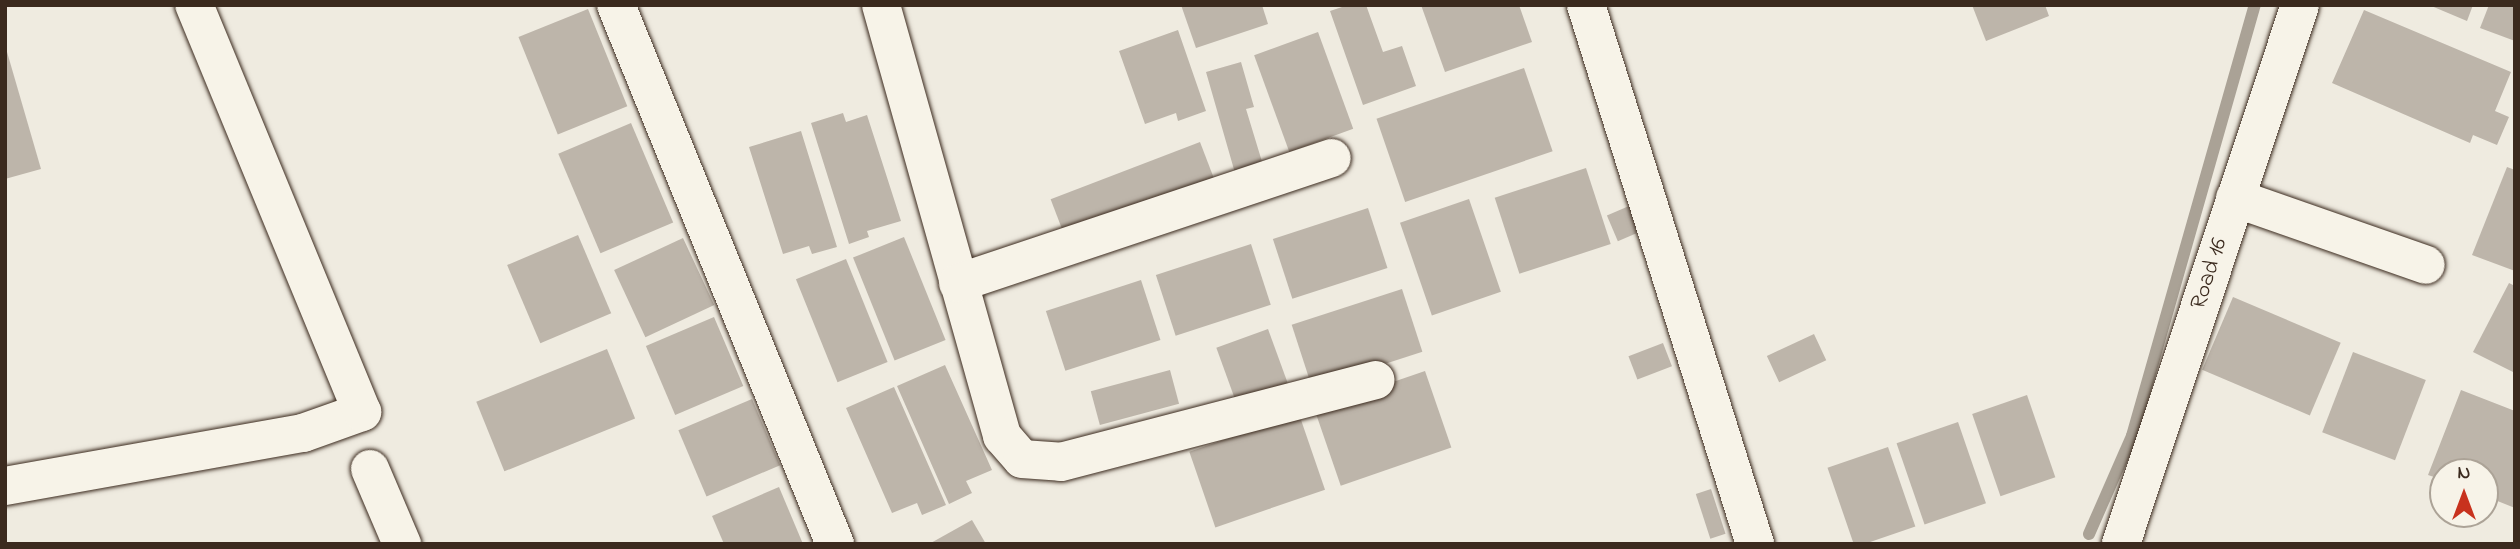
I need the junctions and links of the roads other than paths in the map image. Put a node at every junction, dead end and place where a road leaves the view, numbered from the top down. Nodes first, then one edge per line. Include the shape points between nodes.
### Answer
1 (194, 5) edge
2 (616, 5) edge
3 (881, 5) edge
4 (1586, 5) edge
5 (2300, 5) edge
6 (1332, 158) dead end
7 (2235, 198) junction
8 (2426, 265) dead end
9 (958, 283) junction
10 (1376, 380) dead end
11 (370, 469) dead end
12 (5, 486) edge
13 (402, 544) edge
14 (835, 544) edge
15 (1755, 544) edge
16 (2121, 544) edge

1 - 12 street via 362,412 303,433
2 - 14 street
3 - 9 street
4 - 15 street
5 - 7 street, Road 16
6 - 9 street
7 - 8 street
7 - 16 street, Road 16
9 - 10 street via 1002,436 1022,459 1061,462
11 - 13 street

